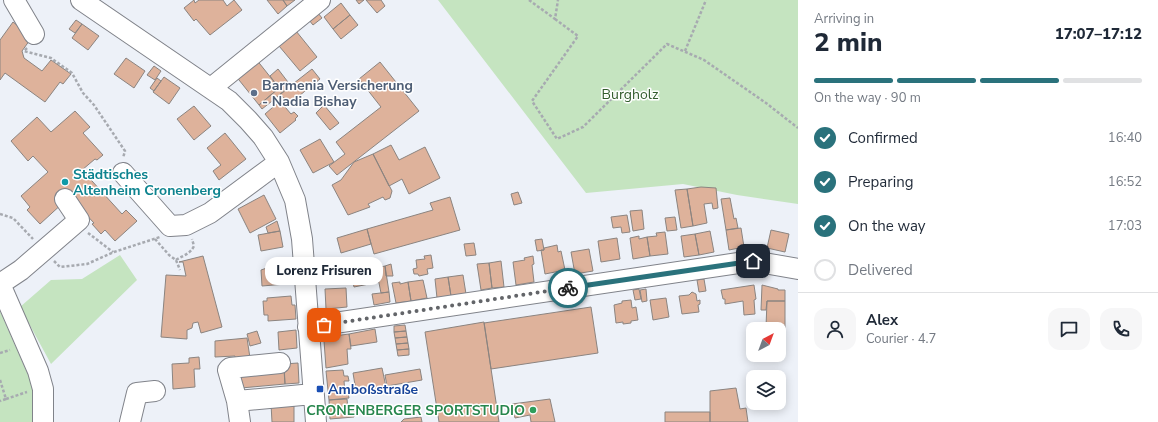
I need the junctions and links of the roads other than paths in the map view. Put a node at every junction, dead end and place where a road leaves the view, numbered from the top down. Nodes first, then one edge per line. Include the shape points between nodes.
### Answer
1 (14, 0) edge
2 (81, 0) edge
3 (320, 0) edge
4 (34, 34) road end
5 (211, 88) junction
6 (279, 162) junction
7 (123, 173) road end
8 (65, 199) dead end
9 (798, 269) edge
10 (0, 284) edge
11 (308, 327) junction
12 (280, 363) dead end
13 (155, 391) dead end
14 (314, 394) junction
15 (237, 401) junction
16 (43, 422) edge
17 (130, 422) edge
18 (240, 422) edge
19 (316, 422) edge

1 - 4 street
2 - 5 street
3 - 5 street
5 - 6 street via 248,120
6 - 7 street via 210,213 170,230
6 - 11 street via 296,200 302,239
8 - 10 street via 79,220 21,270
9 - 11 street via 753,261
10 - 16 street via 38,371 35,391
11 - 14 street
12 - 15 street via 230,368 228,370
13 - 17 street via 137,393
14 - 15 street
14 - 19 street
15 - 18 street

